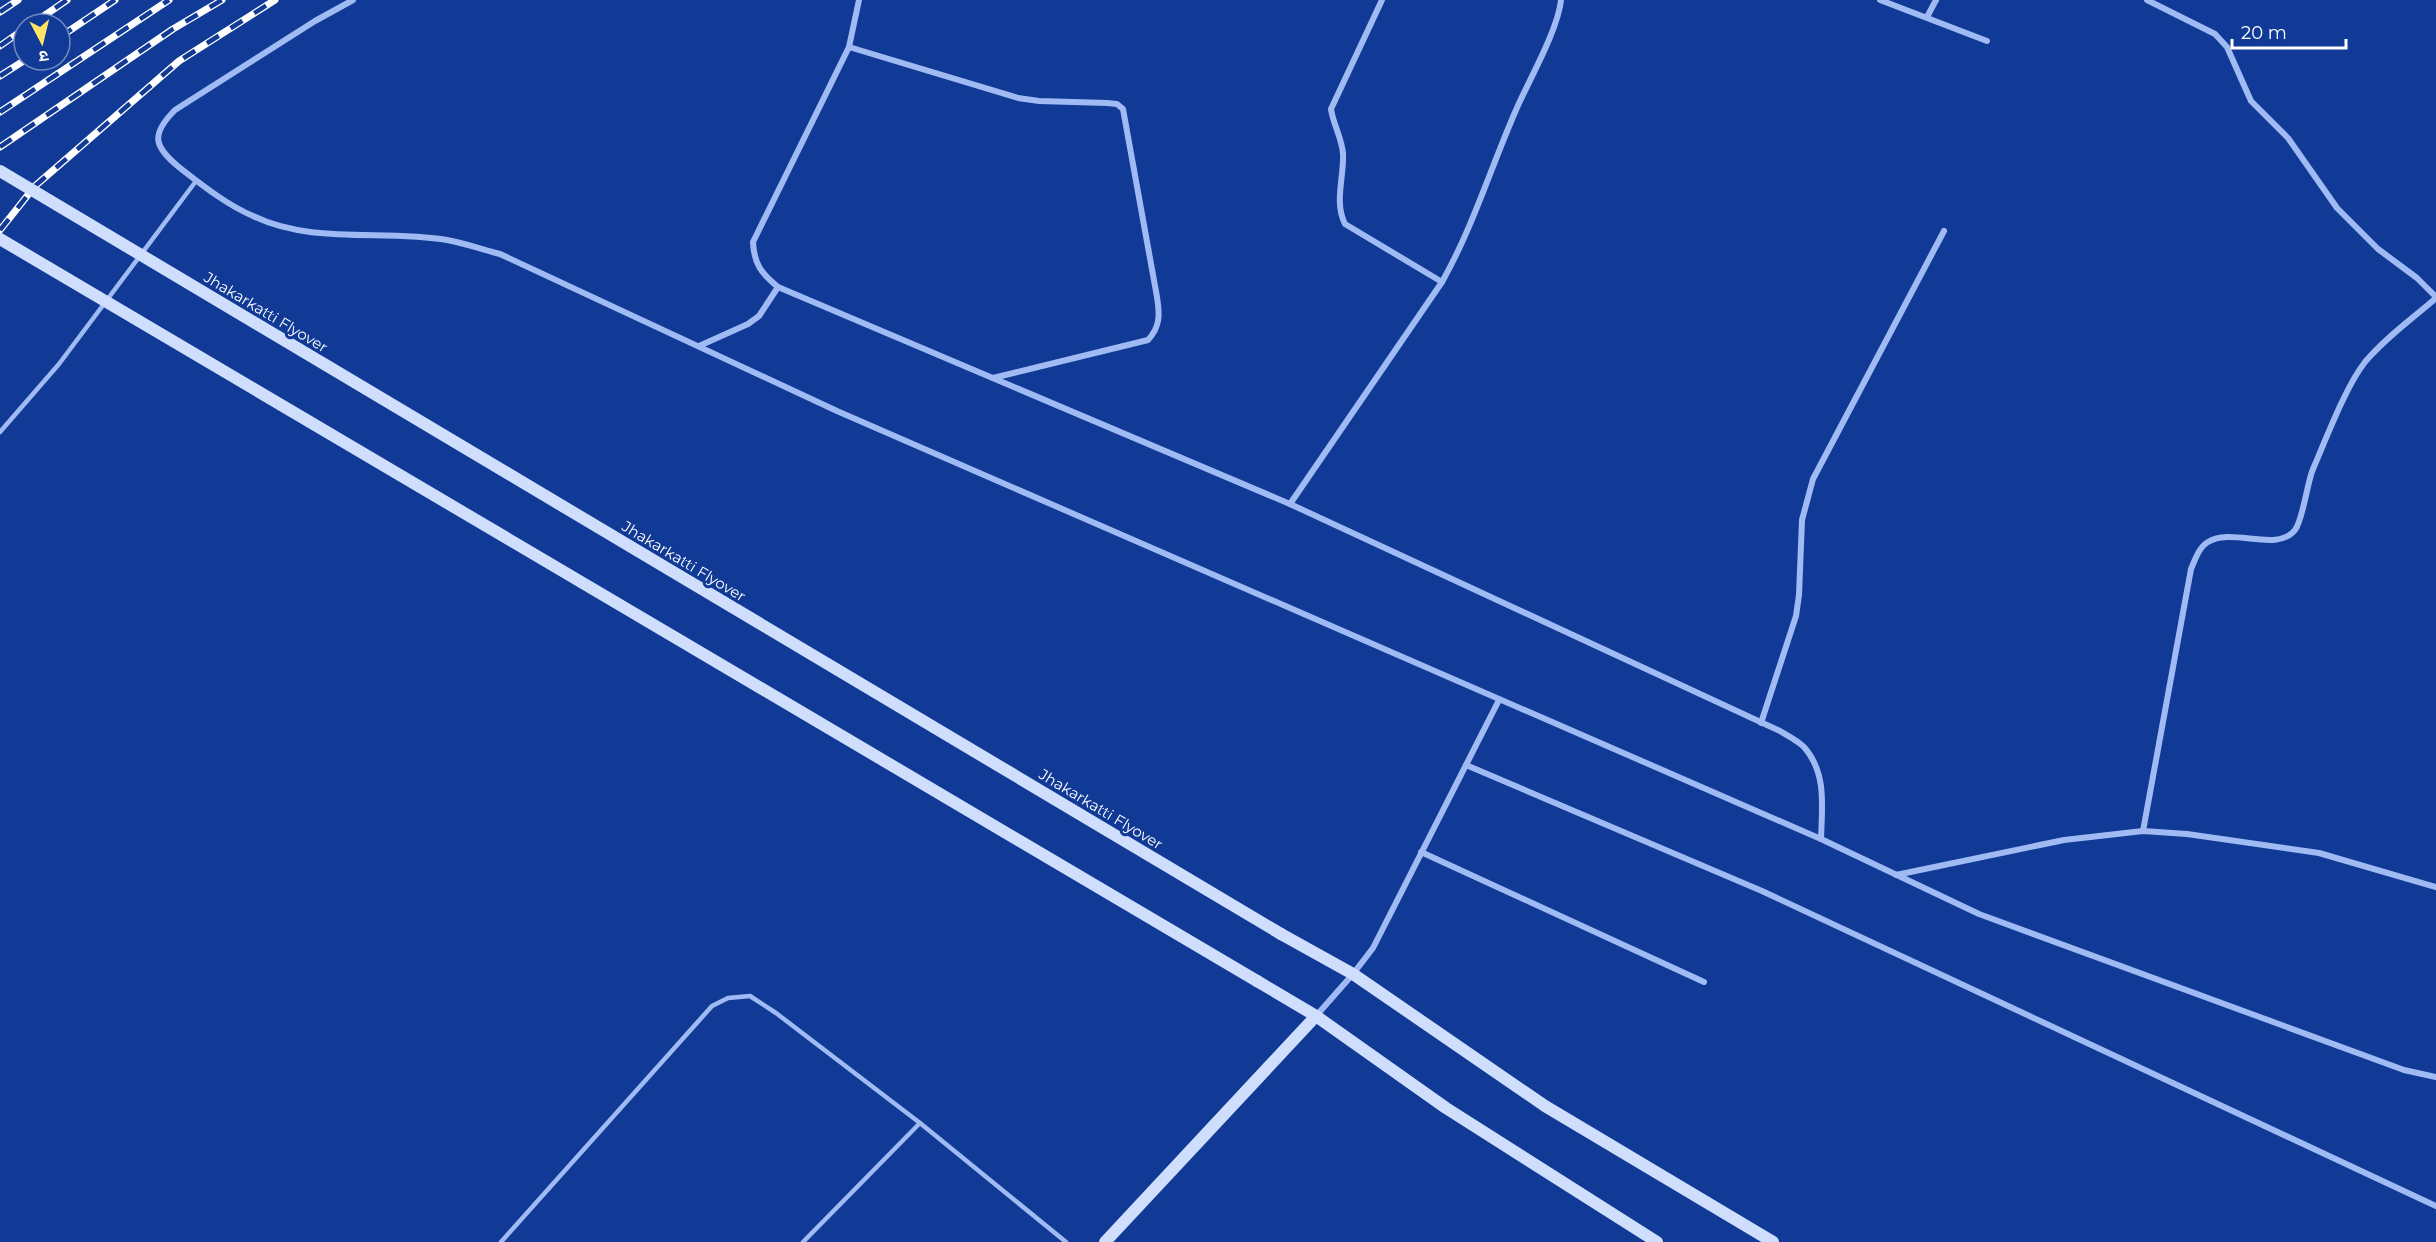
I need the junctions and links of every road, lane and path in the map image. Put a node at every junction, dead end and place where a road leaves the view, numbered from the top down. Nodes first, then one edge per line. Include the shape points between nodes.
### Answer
1 (353, 0) edge
2 (859, 0) edge
3 (1382, 0) edge
4 (1561, 0) edge
5 (1880, 0) edge
6 (1936, 0) edge
7 (2147, 0) edge
8 (1927, 17) junction
9 (1987, 41) dead end
10 (849, 46) junction
11 (0, 171) edge
12 (196, 181) junction
13 (1944, 231) dead end
14 (0, 239) edge
15 (1442, 282) junction
16 (778, 287) junction
17 (2436, 298) edge
18 (699, 346) junction
19 (993, 378) junction
20 (0, 432) edge
21 (1290, 504) junction
22 (1499, 700) junction
23 (1761, 723) junction
24 (1466, 765) junction
25 (2143, 831) junction
26 (1821, 839) junction
27 (1421, 852) junction
28 (1896, 875) junction
29 (2436, 887) edge
30 (1353, 974) junction
31 (1704, 982) dead end
32 (1316, 1016) junction
33 (2436, 1077) edge
34 (920, 1124) junction
35 (2436, 1206) edge
36 (501, 1242) edge
37 (803, 1242) edge
38 (1066, 1242) edge
39 (1105, 1242) edge
40 (1657, 1242) edge
41 (1773, 1242) edge

1 - 12 street via 175,110 160,125 157,140 163,154
2 - 10 street
3 - 15 street via 1331,108 1343,151 1340,213 1345,224
4 - 15 street via 1556,22 1469,231
5 - 8 street
6 - 8 street
7 - 17 street via 2215,34 2227,47 2251,102 2288,138 2337,208 2370,243 2417,278
8 - 9 street
10 - 16 street via 753,242 763,275
10 - 19 street via 1018,98 1117,104 1123,109 1160,315 1157,330 1148,340
11 - 30 main road, Jhakarkatti Flyover, bridge
12 - 18 street via 252,216 277,225 312,232 447,240 501,254
12 - 20 lane via 59,364
13 - 23 street via 1813,479 1802,520 1796,616
14 - 32 main road, bridge
15 - 21 street
16 - 18 street via 759,316
16 - 19 street
17 - 25 street via 2383,344 2351,385 2312,471 2297,528 2287,537 2275,540 2223,538 2208,542 2199,553 2192,569
18 - 22 street via 837,411
19 - 21 street
21 - 23 street
22 - 24 street
22 - 26 street
23 - 26 street via 1803,746 1816,766 1822,792
24 - 27 street
24 - 35 street via 1762,891
25 - 28 street via 2064,840
25 - 29 street via 2319,853
26 - 28 street
27 - 30 street via 1373,948
27 - 31 street
28 - 33 street via 1978,914 2404,1070
30 - 32 street
30 - 41 main road, Jhakarkatti Flyover via 1545,1106
32 - 39 main road
32 - 40 main road via 1446,1108
34 - 36 lane via 776,1013 750,996 728,998 712,1006
34 - 37 lane
34 - 38 lane

